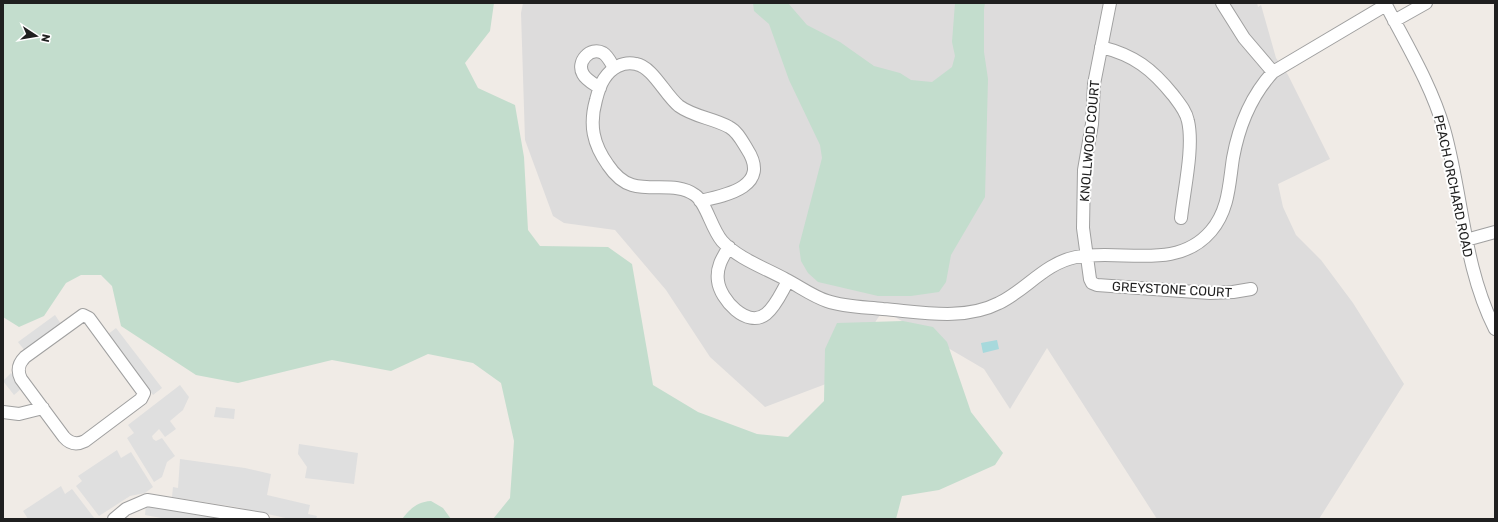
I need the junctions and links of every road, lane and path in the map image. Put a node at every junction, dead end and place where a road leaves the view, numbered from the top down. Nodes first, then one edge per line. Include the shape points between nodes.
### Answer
1 (1110, 3) edge
2 (1222, 3) edge
3 (1426, 3) edge
4 (1386, 4) edge
5 (1394, 21) junction
6 (1101, 47) junction
7 (614, 68) junction
8 (1274, 72) junction
9 (600, 88) junction
10 (700, 201) junction
11 (1181, 218) dead end
12 (1495, 232) edge
13 (1466, 240) junction
14 (728, 247) junction
15 (1087, 255) junction
16 (788, 281) junction
17 (1092, 283) joint
18 (1251, 288) dead end
19 (1495, 329) edge
20 (43, 408) junction
21 (3, 412) edge
22 (114, 519) edge
23 (263, 519) edge

1 - 6 street, KNOLLWOOD COURT
2 - 8 street via 1244,38
3 - 5 street
4 - 5 street, PEACH ORCHARD ROAD
4 - 8 street
5 - 13 street, PEACH ORCHARD ROAD via 1427,84 1440,116
6 - 11 street via 1143,64 1165,85 1184,110 1188,120 1189,140
6 - 15 street, KNOLLWOOD COURT via 1084,170 1083,211
7 - 9 street via 605,77
7 - 9 street via 600,52 592,52 585,57 581,66 583,74
7 - 10 street via 626,63 643,66 677,105 729,127 744,143 755,164 750,179 736,191
8 - 15 street via 1255,96 1244,119 1226,204 1219,220 1206,236 1190,248 1171,254
9 - 10 street via 592,114 592,132 597,148 614,172 630,184 642,187 680,188 693,193
10 - 14 street via 712,227
12 - 13 street
13 - 19 street, PEACH ORCHARD ROAD via 1479,292
14 - 16 street
14 - 16 street via 720,262 718,282 728,302 743,314 755,318 766,314
15 - 16 street via 1067,259 1055,265 995,305 982,310 956,313 839,304 820,299
15 - 17 street, KNOLLWOOD COURT
17 - 18 street, GREYSTONE COURT via 1210,293
20 - 20 street via 66,440 77,444 85,441 143,397 142,390 87,316 79,317 19,364 20,376
20 - 21 street via 17,414
22 - 23 street via 138,502 149,500

